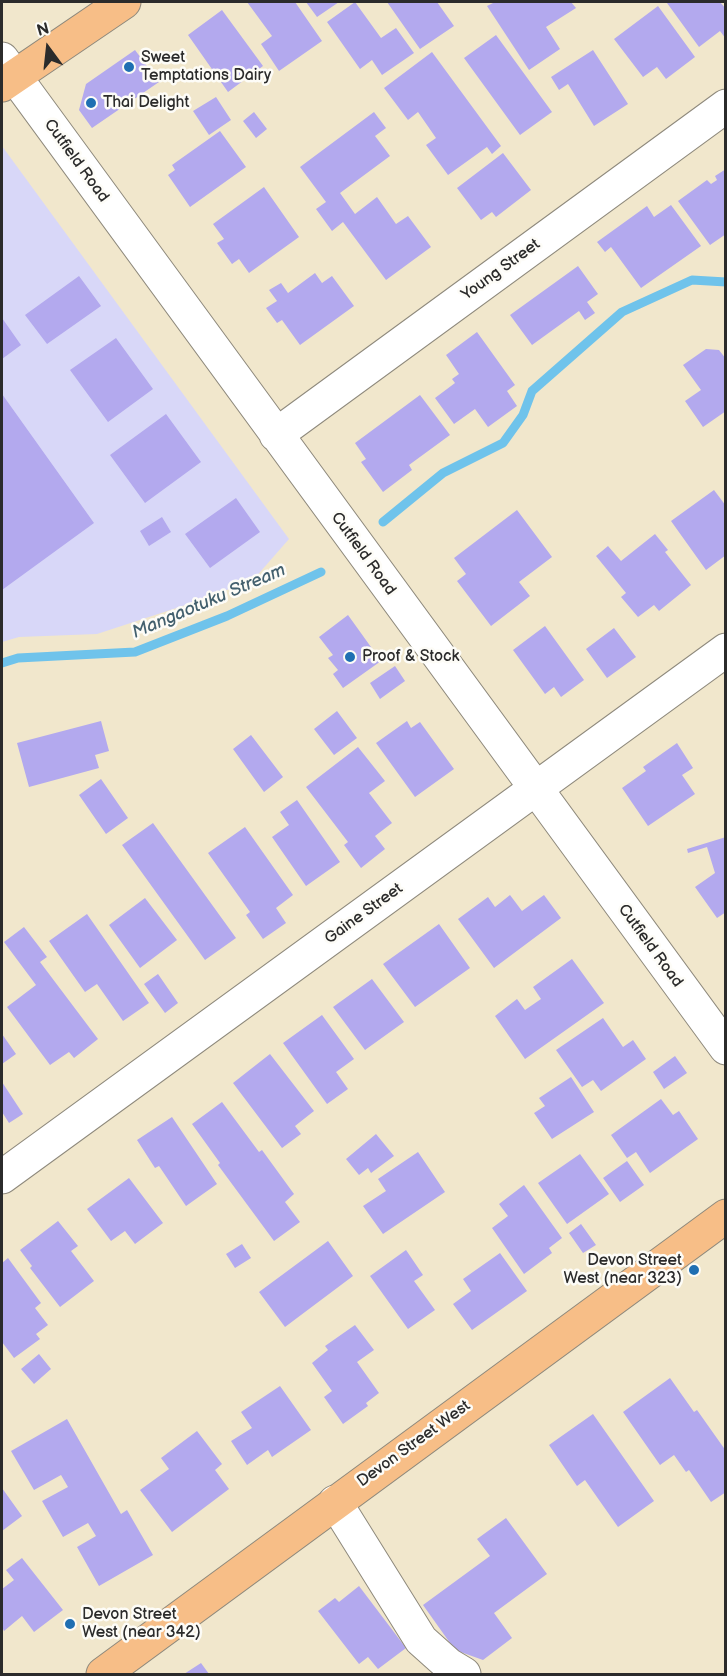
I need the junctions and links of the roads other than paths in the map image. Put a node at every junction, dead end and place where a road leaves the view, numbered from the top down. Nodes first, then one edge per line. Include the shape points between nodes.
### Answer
1 (124, 2) edge
2 (6, 74) edge
3 (726, 105) edge
4 (276, 435) junction
5 (726, 650) edge
6 (536, 789) junction
7 (726, 1048) edge
8 (2, 1177) edge
9 (726, 1215) edge
10 (335, 1502) junction
11 (103, 1674) edge
12 (464, 1674) edge

1 - 2 main road
2 - 4 street, Cutfield Road
3 - 4 street, Young Street
4 - 6 street, Cutfield Road
5 - 6 street, Gaine Street
6 - 7 street, Cutfield Road
6 - 8 street, Gaine Street
9 - 10 main road, Devon Street West
10 - 11 main road, Devon Street West
10 - 12 street via 421,1640

